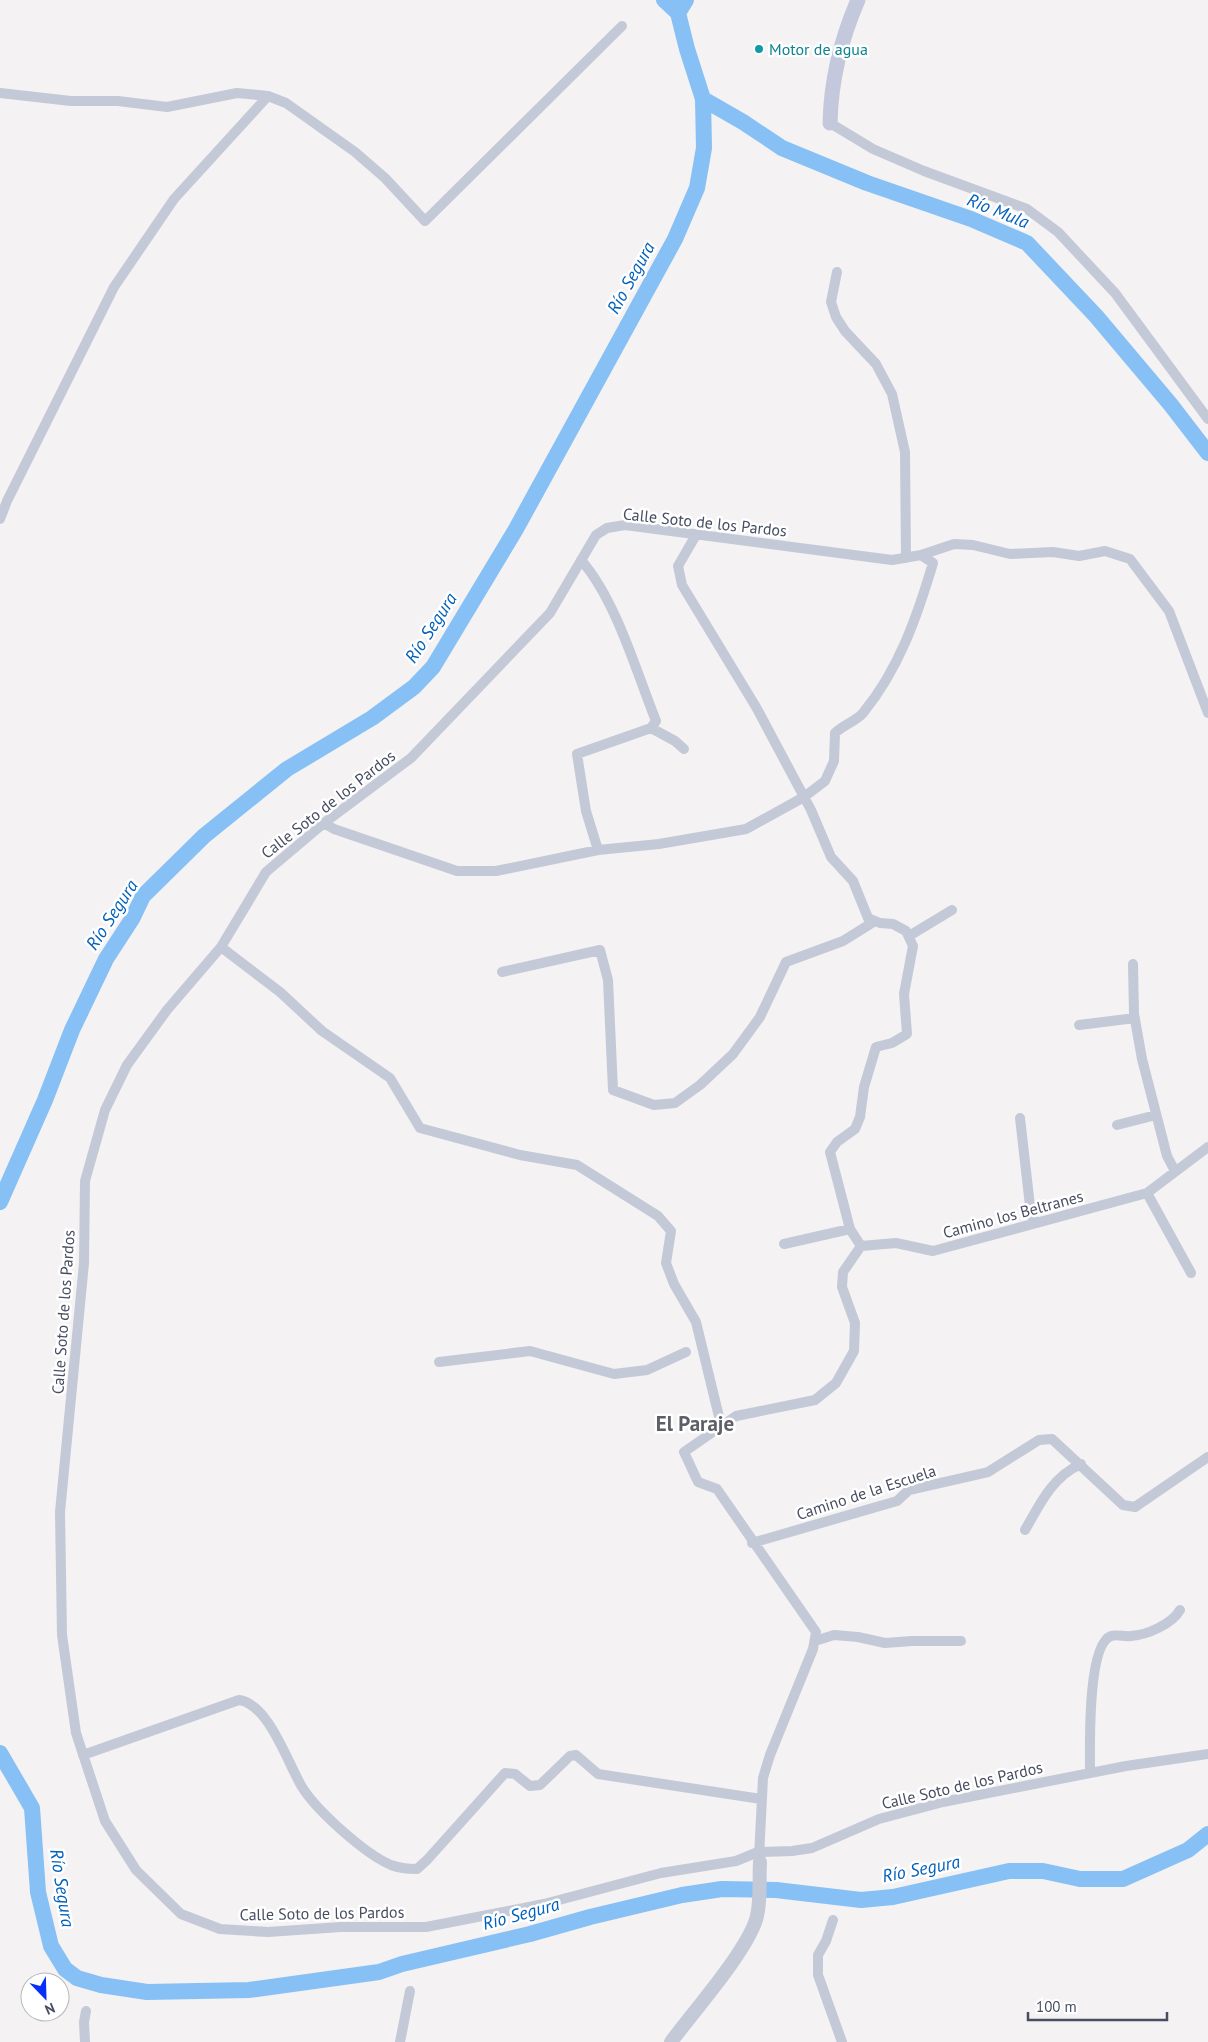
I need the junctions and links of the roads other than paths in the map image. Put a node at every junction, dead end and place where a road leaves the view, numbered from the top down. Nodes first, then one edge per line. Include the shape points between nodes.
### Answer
1 (858, 0) edge
2 (622, 26) dead end
3 (0, 93) edge
4 (268, 96) junction
5 (830, 123) joint
6 (837, 272) dead end
7 (1208, 419) edge
8 (0, 520) edge
9 (696, 535) junction
10 (922, 555) junction
11 (906, 558) junction
12 (581, 560) junction
13 (1208, 712) edge
14 (652, 728) junction
15 (684, 749) dead end
16 (804, 797) junction
17 (324, 823) junction
18 (598, 850) junction
19 (952, 910) dead end
20 (874, 921) junction
21 (908, 936) junction
22 (220, 946) junction
23 (1133, 964) dead end
24 (502, 972) dead end
25 (1135, 1018) junction
26 (1079, 1025) dead end
27 (1156, 1115) junction
28 (1020, 1118) dead end
29 (1117, 1125) dead end
30 (1208, 1147) edge
31 (1175, 1171) junction
32 (1147, 1193) junction
33 (1034, 1223) junction
34 (850, 1229) junction
35 (784, 1244) dead end
36 (861, 1246) junction
37 (1191, 1273) dead end
38 (686, 1352) dead end
39 (439, 1362) dead end
40 (721, 1425) junction
41 (1208, 1458) edge
42 (1081, 1464) junction
43 (1025, 1530) dead end
44 (752, 1543) junction
45 (1180, 1610) dead end
46 (815, 1641) junction
47 (961, 1641) dead end
48 (1208, 1754) edge
49 (83, 1755) junction
50 (1090, 1773) junction
51 (761, 1799) junction
52 (759, 1857) junction
53 (833, 1920) dead end
54 (410, 1991) dead end
55 (86, 2011) dead end
56 (85, 2042) edge
57 (400, 2042) edge
58 (670, 2042) edge
59 (842, 2042) edge

1 - 5 main road via 845,29 838,58
2 - 4 street via 425,221 385,178 355,152 286,103
3 - 4 street via 166,107 237,93
4 - 8 street via 174,199 114,287
5 - 7 street via 873,149 1027,209 1058,232 1115,292
6 - 11 street via 831,302 836,317 876,364 892,394 905,452
9 - 11 street, Calle Soto de los Pardos via 892,560
9 - 12 street, Calle Soto de los Pardos via 625,525 607,528 596,535
9 - 16 street via 678,566 682,585 756,707
10 - 11 street, Calle Soto de los Pardos
10 - 13 street, Calle Soto de los Pardos via 954,544 1010,554 1053,552 1078,556 1105,551 1130,559 1168,612
10 - 16 street via 933,563 921,606 899,660 862,716 844,724 835,733 834,761 825,782
12 - 14 street via 595,576 622,633 656,721
12 - 17 street, Calle Soto de los Pardos via 550,613 417,751
14 - 15 street
14 - 18 street via 577,754 586,810
16 - 18 street via 746,829 659,844
16 - 20 street via 831,857 853,881 868,918
17 - 18 street via 334,830 457,870 496,871
17 - 22 street, Calle Soto de los Pardos via 266,872
19 - 21 street
20 - 21 street via 893,924 906,931
20 - 24 street via 844,941 786,962 760,1017 732,1054 700,1085 675,1103 654,1105 613,1090 608,980 600,950
21 - 34 street via 912,946 904,994 907,1034 876,1047 855,1129 837,1142 830,1152
22 - 40 street via 280,992 322,1031 390,1078 420,1128 520,1155 577,1166 658,1216 671,1231 666,1263 696,1322
22 - 49 street, Calle Soto de los Pardos via 126,1065 105,1110 85,1181 84,1263 60,1512 62,1635 76,1733
23 - 25 street
25 - 26 street
25 - 27 street
27 - 29 street
27 - 31 street via 1167,1156
28 - 33 street
30 - 31 street, Camino los Beltranes
31 - 32 street, Camino los Beltranes
32 - 33 street, Camino los Beltranes
32 - 37 street
33 - 36 street, Camino los Beltranes via 933,1251 896,1243
34 - 35 street
34 - 36 street
36 - 40 street via 844,1272 842,1287 855,1323 854,1351 836,1383 815,1400 736,1416
38 - 39 street via 647,1370 614,1374 530,1351
40 - 44 street via 684,1452 698,1482 717,1489
41 - 42 street, Camino de la Escuela via 1135,1507 1123,1505
42 - 43 street via 1068,1470 1050,1487
42 - 44 street, Camino de la Escuela via 1052,1439 1039,1440 988,1472 909,1490 897,1501
44 - 46 street via 816,1632
45 - 50 street via 1172,1619 1149,1632 1112,1636 1098,1653 1094,1674
46 - 47 street via 834,1635 885,1643
46 - 51 street via 770,1755
48 - 50 street, Calle Soto de los Pardos
49 - 51 street via 239,1700 247,1701 275,1732 302,1788 319,1808 361,1847 391,1865 408,1869 417,1869 427,1860 505,1773 515,1774 530,1786 540,1785 570,1756 576,1755 598,1774
49 - 52 street, Calle Soto de los Pardos via 105,1821 136,1870 181,1914 220,1929 268,1932 341,1927 426,1927 544,1904 661,1873
50 - 52 street, Calle Soto de los Pardos via 943,1802 888,1816 812,1848
51 - 52 street
52 - 58 street via 758,1912 754,1927
53 - 59 street via 818,1955 818,1975
54 - 57 street
55 - 56 street

